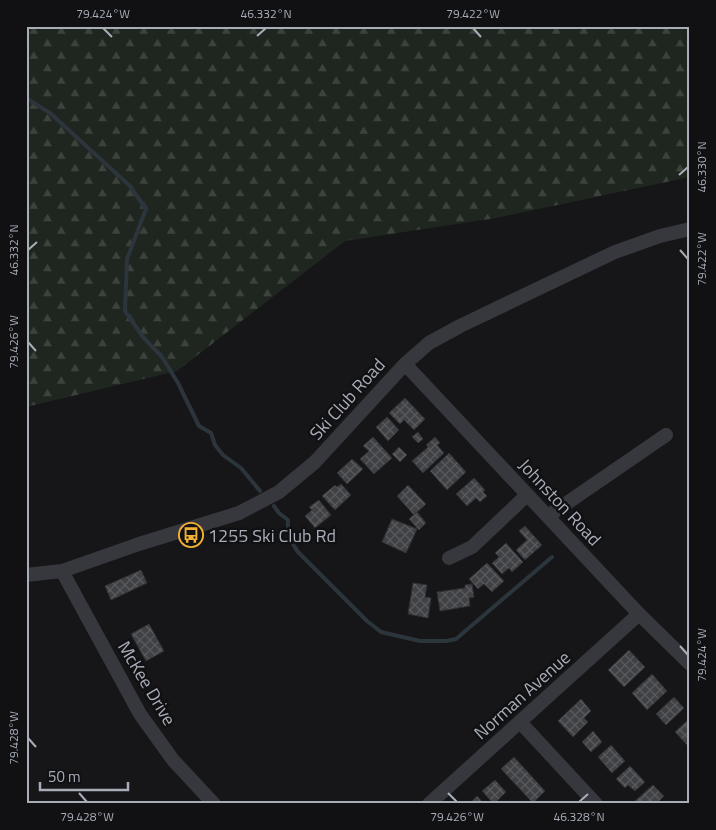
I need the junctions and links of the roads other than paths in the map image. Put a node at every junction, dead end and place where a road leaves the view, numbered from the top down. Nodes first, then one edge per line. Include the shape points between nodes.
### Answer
1 (690, 229) edge
2 (405, 364) junction
3 (666, 435) dead end
4 (526, 495) junction
5 (548, 516) junction
6 (449, 558) dead end
7 (62, 571) junction
8 (26, 574) edge
9 (639, 614) junction
10 (690, 664) edge
11 (520, 722) junction
12 (214, 804) edge
13 (429, 804) edge
14 (596, 804) edge

1 - 2 street, Ski Club Road via 615,252 460,326 429,343
2 - 4 street, Johnston Road
2 - 7 street, Ski Club Road via 315,462 279,492 239,513
3 - 5 street
4 - 5 street, Johnston Road
4 - 6 street via 472,547
5 - 9 street, Johnston Road
7 - 8 street, Ski Club Road
7 - 12 street, McKee Drive via 140,714 173,760
9 - 10 street, Johnston Road
9 - 11 street, Norman Avenue
11 - 13 street, Norman Avenue
11 - 14 street

